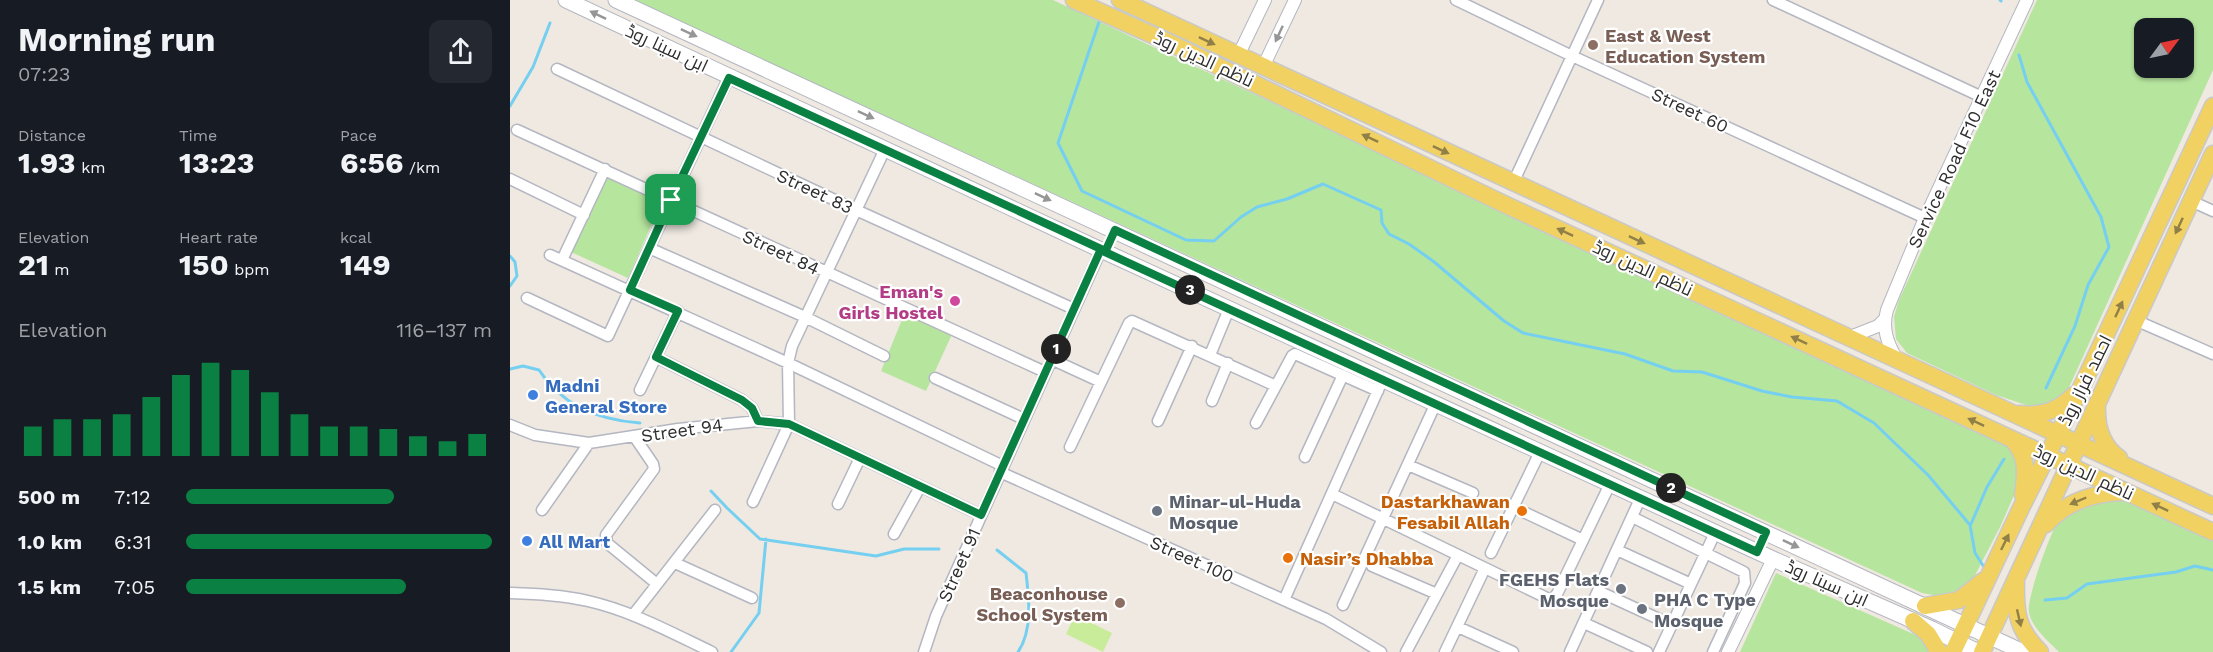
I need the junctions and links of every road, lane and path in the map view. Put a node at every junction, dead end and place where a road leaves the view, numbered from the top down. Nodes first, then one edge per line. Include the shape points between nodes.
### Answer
1 (566, 0) edge
2 (616, 0) edge
3 (1074, 0) edge
4 (1120, 0) edge
5 (1265, 0) edge
6 (1294, 0) edge
7 (1456, 0) edge
8 (1598, 0) edge
9 (1773, 0) edge
10 (2027, 0) edge
11 (660, 20) junction
12 (1166, 32) junction
13 (650, 40) junction
14 (1238, 56) junction
15 (1572, 56) junction
16 (1263, 67) junction
17 (558, 69) dead end
18 (729, 78) junction
19 (1982, 97) junction
20 (2213, 106) edge
21 (518, 130) dead end
22 (1400, 130) junction
23 (701, 138) junction
24 (1391, 148) junction
25 (885, 149) junction
26 (2213, 154) edge
27 (605, 169) junction
28 (510, 179) edge
29 (1513, 183) junction
30 (671, 200) junction
31 (2191, 201) junction
32 (856, 210) junction
33 (2213, 211) edge
34 (584, 214) junction
35 (1925, 218) junction
36 (1115, 230) junction
37 (649, 248) junction
38 (1103, 251) junction
39 (550, 255) dead end
40 (562, 260) junction
41 (825, 272) junction
42 (630, 290) junction
43 (527, 298) dead end
44 (1769, 301) junction
45 (1074, 309) junction
46 (1229, 309) junction
47 (678, 311) junction
48 (805, 317) junction
49 (1885, 319) junction
50 (2135, 320) junction
51 (1760, 322) junction
52 (1850, 337) junction
53 (1192, 346) junction
54 (2213, 354) edge
55 (1209, 355) junction
56 (884, 356) dead end
57 (656, 357) junction
58 (1896, 358) junction
59 (1051, 359) junction
60 (788, 363) junction
61 (1228, 363) junction
62 (1045, 372) junction
63 (1343, 375) junction
64 (935, 378) dead end
65 (1101, 382) junction
66 (1381, 385) junction
67 (1276, 386) junction
68 (2081, 388) junction
69 (640, 390) dead end
70 (1212, 401) dead end
71 (2098, 401) junction
72 (1436, 403) junction
73 (2012, 413) junction
74 (1024, 419) junction
75 (758, 421) junction
76 (1158, 422) dead end
77 (1256, 423) dead end
78 (789, 424) junction
79 (510, 425) edge
80 (2058, 434) junction
81 (634, 436) junction
82 (2010, 437) junction
83 (590, 443) junction
84 (2078, 443) junction
85 (1070, 447) dead end
86 (1540, 452) junction
87 (2048, 456) junction
88 (1305, 457) dead end
89 (860, 458) junction
90 (1408, 465) junction
91 (2068, 465) junction
92 (1002, 469) junction
93 (2134, 469) junction
94 (1610, 484) junction
95 (920, 487) junction
96 (2126, 492) junction
97 (1332, 494) junction
98 (1473, 494) dead end
99 (1640, 498) junction
100 (753, 502) dead end
101 (838, 504) dead end
102 (2213, 506) edge
103 (1513, 507) junction
104 (2021, 508) junction
105 (542, 510) dead end
106 (715, 510) dead end
107 (981, 515) junction
108 (1632, 517) junction
109 (1383, 519) junction
110 (2040, 530) junction
111 (1766, 532) junction
112 (2213, 532) edge
113 (1715, 533) junction
114 (894, 534) dead end
115 (1583, 540) junction
116 (1617, 550) junction
117 (1706, 552) junction
118 (1757, 552) junction
119 (1491, 553) dead end
120 (1458, 555) junction
121 (1773, 559) junction
122 (675, 563) junction
123 (1372, 566) dead end
124 (1485, 568) junction
125 (1990, 574) junction
126 (2016, 576) junction
127 (1867, 579) junction
128 (657, 584) junction
129 (1691, 584) junction
130 (1598, 591) junction
131 (510, 593) edge
132 (1437, 594) junction
133 (1860, 597) junction
134 (752, 598) dead end
135 (1284, 600) junction
136 (1343, 605) dead end
137 (1925, 606) junction
138 (633, 615) junction
139 (1913, 621) junction
140 (1584, 623) junction
141 (1672, 625) junction
142 (1966, 625) junction
143 (1458, 627) junction
144 (1990, 636) junction
145 (1956, 647) edge
146 (712, 652) edge
147 (924, 652) edge
148 (1380, 652) edge
149 (1406, 652) edge
150 (1445, 652) edge
151 (1513, 652) edge
152 (1570, 652) edge
153 (1647, 652) edge
154 (1659, 652) edge
155 (1713, 652) edge
156 (1728, 652) edge
157 (1939, 652) edge
158 (1980, 652) edge
159 (2023, 652) edge
160 (2040, 652) edge

13 -> 1 main road, ابن سینا روڈ
2 - 11 main road, ابن سینا روڈ
3 - 12 main road, ناظم الدین روڈ via 1123,22
4 - 12 main road, ناظم الدین روڈ via 1136,6
5 - 14 street
6 -> 16 street
7 - 15 street, Street 60
8 - 15 street
9 - 19 street
10 - 19 street, Service Road F10 East
11 - 13 main road
11 -> 36 main road, ابن سینا روڈ
12 -> 14 main road, ناظم الدین روڈ
24 -> 12 main road, ناظم الدین روڈ
13 - 18 main road, ابن سینا روڈ
14 - 16 main road, ناظم الدین روڈ
15 - 29 street
15 - 35 street, Street 60
16 - 22 main road, ناظم الدین روڈ
17 - 23 street, Street 83
18 - 23 street
18 - 25 main road, ابن سینا روڈ
19 - 35 street, Service Road F10 East
68 -> 20 main road, احمد فراز روڈ
21 - 27 street, Street 84
22 - 24 main road
22 -> 29 main road, ناظم الدین روڈ
23 - 30 street
23 - 32 street, Street 83
51 -> 24 main road, ناظم الدین روڈ
25 - 32 street
25 - 38 main road, ابن سینا روڈ
26 - 31 main road, احمد فراز روڈ
27 - 30 street, Street 84
27 - 34 street
28 - 34 street
29 -> 44 main road, ناظم الدین روڈ
30 - 37 street
30 - 41 street, Street 84
31 - 33 street
31 -> 50 main road, احمد فراز روڈ
32 - 41 street
32 - 45 street, Street 83
34 - 40 street
35 - 49 street, Service Road F10 East
36 - 38 main road
36 - 111 main road, ابن سینا روڈ
37 - 42 street
37 - 48 street
38 - 45 street, Street 91
38 - 46 main road, ابن سینا روڈ
39 - 40 street, Street 100
40 - 42 street, Street 100
41 - 48 street
41 - 62 street, Street 84
42 - 43 street via 608,336
42 - 47 street, Street 100
44 - 51 main road
44 - 52 main road, ناظم الدین روڈ
45 - 59 street, Street 91
46 - 55 street
46 - 66 main road, ابن سینا روڈ
47 - 57 street
47 - 60 street, Street 100
48 - 56 street
48 - 60 street
49 - 52 street via 1878,326
49 - 58 street via 1888,345
50 - 54 street
50 - 71 main road, احمد فراز روڈ
82 -> 51 main road, ناظم الدین روڈ
52 - 58 main road, ناظم الدین روڈ
53 - 55 street
53 - 65 street via 1132,321
53 - 76 street
55 - 61 street
57 - 69 street
57 - 75 street via 742,400 752,408
58 - 73 main road, ناظم الدین روڈ
59 - 62 street, Street 91
59 - 65 street
60 - 78 street
60 - 92 street, Street 100
61 - 67 street
61 - 70 street
62 - 74 street, Street 91
63 - 66 street
63 - 67 street via 1295,354
63 - 88 street
64 - 74 street
65 - 85 street
66 - 72 main road, ابن سینا روڈ
66 - 97 street
67 - 77 street
68 - 73 main road via 2051,412
68 - 80 main road, احمد فراز روڈ
71 - 84 main road, احمد فراز روڈ
71 - 93 main road via 2096,421 2101,438 2114,455
72 - 86 main road, ابن سینا روڈ
72 - 90 street
73 - 80 main road, ناظم الدین روڈ
74 - 92 street, Street 91
75 - 78 street, Street 94
75 - 81 street, Street 94
78 - 89 street, Street 94
78 - 100 street
79 - 83 street, Street 94 via 535,435
80 - 84 main road, ناظم الدین روڈ
80 - 87 main road, احمد فراز روڈ
81 - 83 street, Street 94
81 - 128 street via 654,469 606,539
82 - 87 main road, ناظم الدین روڈ
82 - 104 main road via 2026,461
83 - 105 street
84 - 91 main road, احمد فراز روڈ
84 - 93 main road, ناظم الدین روڈ
86 - 94 main road, ابن سینا روڈ
86 - 103 street
87 - 91 main road, ناظم الدین روڈ
87 - 104 main road, احمد فراز روڈ
89 - 95 street, Street 94
89 - 101 street
90 - 98 street
90 - 109 street
91 - 96 main road, ناظم الدین روڈ
91 - 110 main road, احمد فراز روڈ
92 - 107 street, Street 91
92 - 135 street, Street 100
93 - 102 main road, ناظم الدین روڈ
94 - 99 main road, ابن سینا روڈ
94 - 115 street
95 - 107 street, Street 94
95 - 114 street
96 -> 110 main road via 2087,497 2053,516
112 -> 96 main road, ناظم الدین روڈ
97 - 109 street
97 - 135 street
99 - 108 street
99 - 113 main road, ابن سینا روڈ
103 - 115 street
103 - 119 street
125 -> 104 main road, احمد فراز روڈ
106 - 122 street
107 - 147 street, Street 91
108 - 116 street
108 - 117 street
109 - 120 street
109 - 136 street
110 - 126 main road, احمد فراز روڈ
111 - 118 main road
111 -> 127 main road, ابن سینا روڈ
113 - 117 street
113 - 118 main road, ابن سینا روڈ
115 - 124 street via 1551,600
116 - 129 street
116 - 130 street
117 - 129 street
117 - 155 street via 1742,570 1746,580
118 - 121 main road, ابن سینا روڈ
120 - 124 street
120 - 132 street
121 - 133 main road, ابن سینا روڈ
121 - 156 street
122 - 128 street
122 - 134 street
123 - 132 street
124 - 143 street
125 - 137 main road via 1959,600
125 - 142 main road, احمد فراز روڈ
126 - 144 main road, احمد فراز روڈ
126 -> 160 main road via 2015,602 2020,626
127 - 133 main road
127 - 137 main road, ابن سینا روڈ
128 - 138 street
129 - 141 street
130 - 140 street
130 - 141 street
131 - 138 street via 589,601
132 - 149 street
133 - 139 main road, ابن سینا روڈ
135 - 148 street, Street 100 via 1326,619
137 - 142 main road, ابن سینا روڈ
138 - 146 street
139 - 145 main road, ابن سینا روڈ
139 - 157 main road via 1928,634
140 - 152 street
140 - 153 street
141 - 154 street
142 - 144 main road, ابن سینا روڈ
142 - 145 main road, احمد فراز روڈ
143 - 150 street
143 - 151 street
144 - 158 main road, احمد فراز روڈ
144 - 159 main road, ابن سینا روڈ
145 - 158 main road, ابن سینا روڈ

